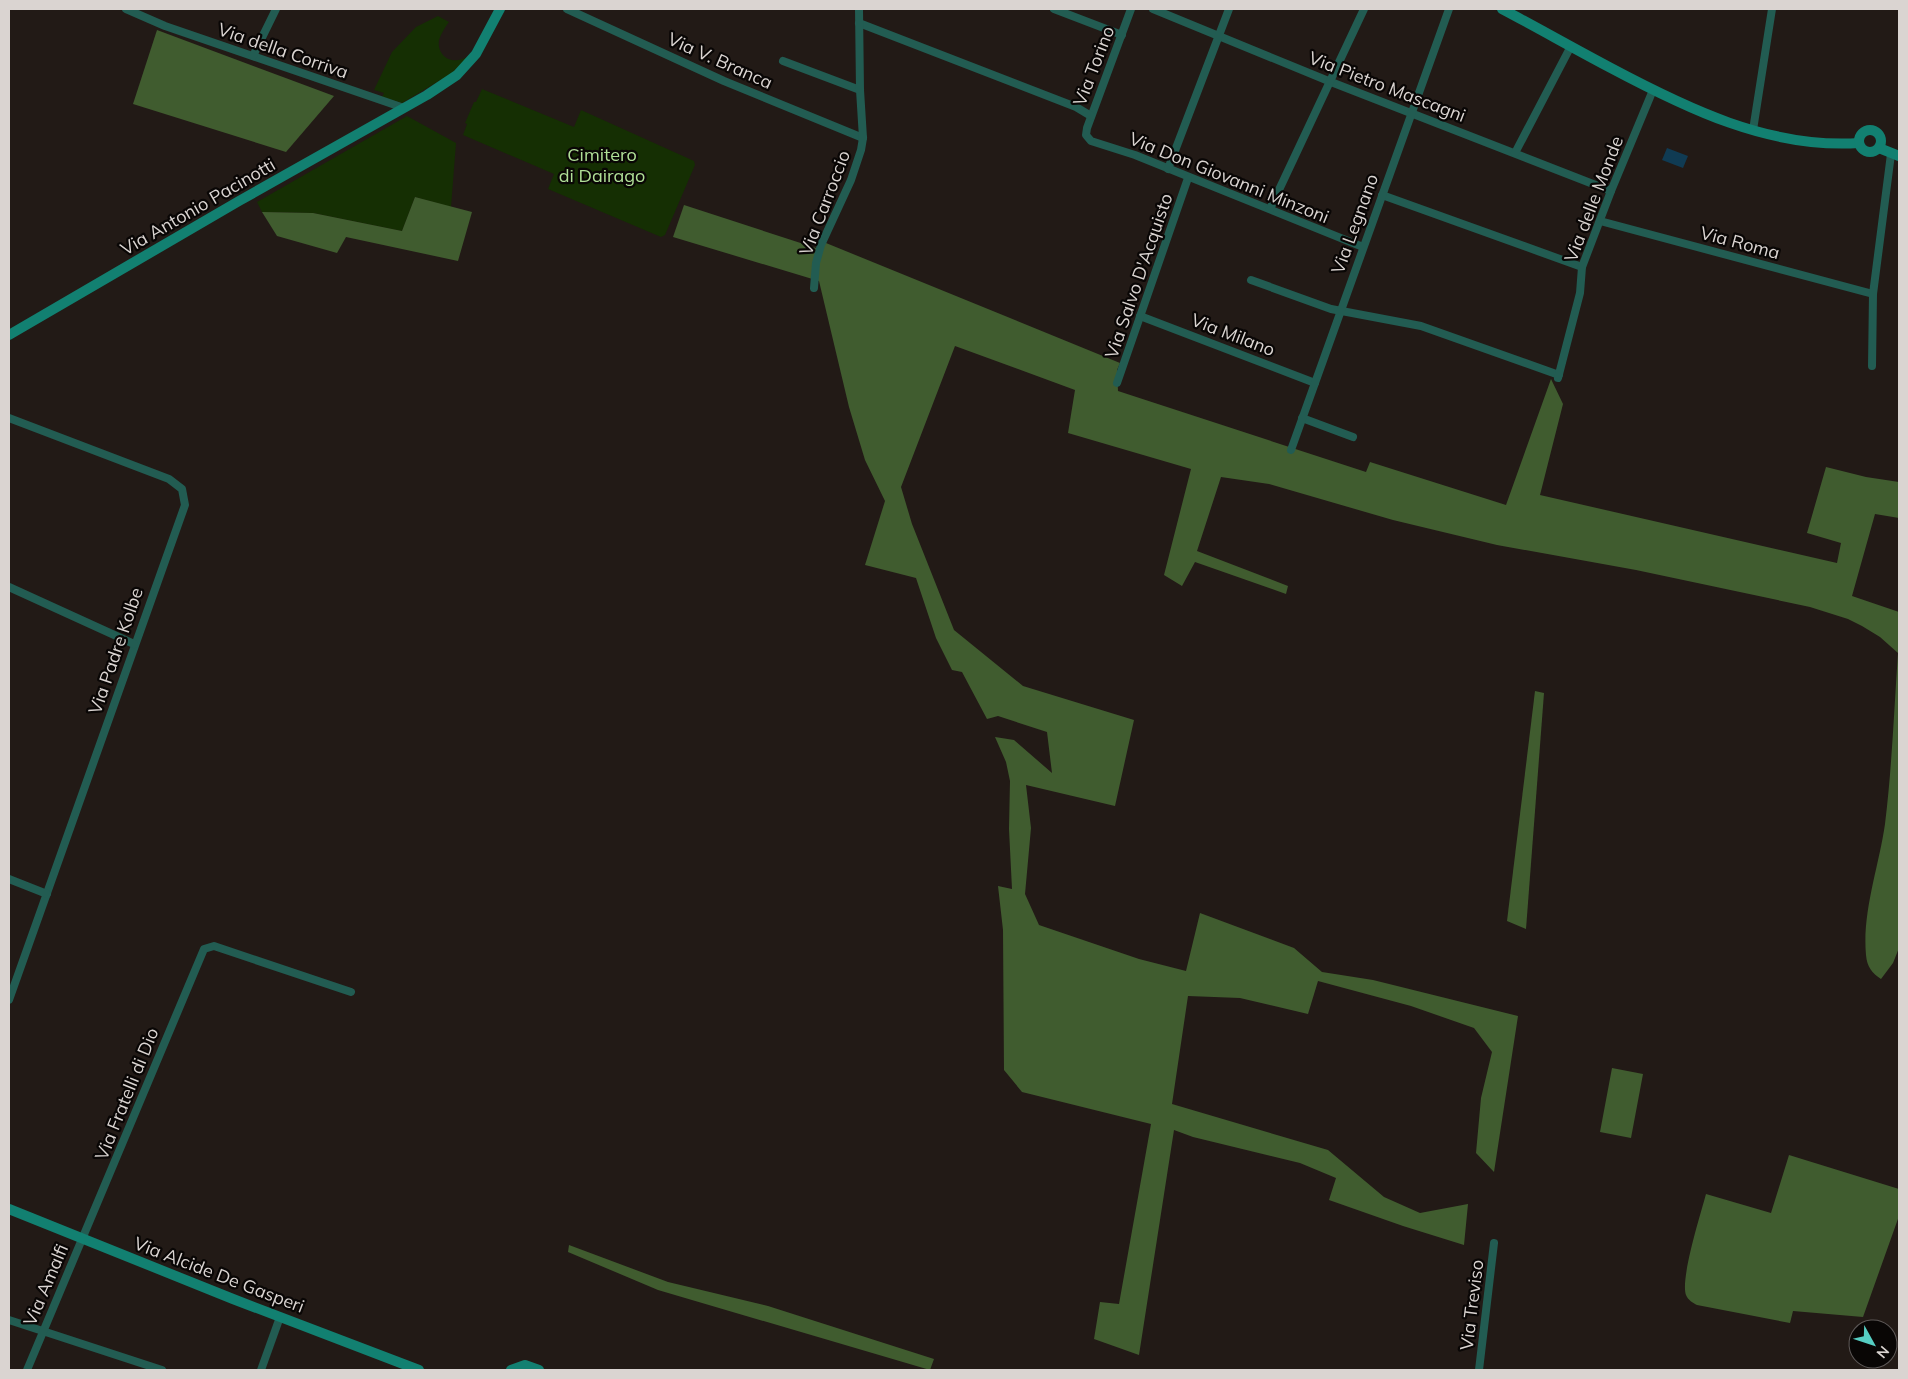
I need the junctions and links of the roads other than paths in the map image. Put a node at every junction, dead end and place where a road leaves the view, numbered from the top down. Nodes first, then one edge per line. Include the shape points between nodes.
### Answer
1 (126, 9) edge
2 (276, 9) edge
3 (500, 9) edge
4 (567, 9) edge
5 (859, 9) edge
6 (1054, 9) edge
7 (1132, 9) edge
8 (1153, 9) edge
9 (1229, 9) edge
10 (1364, 9) edge
11 (1449, 9) edge
12 (1502, 9) edge
13 (1772, 9) edge
14 (859, 23) junction
15 (1122, 35) junction
16 (1219, 35) junction
17 (1571, 46) junction
18 (252, 56) junction
19 (783, 61) dead end
20 (1331, 82) junction
21 (860, 90) junction
22 (1653, 90) junction
23 (404, 108) junction
24 (1411, 112) junction
25 (1091, 116) junction
26 (1752, 130) junction
27 (1086, 135) joint
28 (863, 138) junction
29 (1859, 142) junction
30 (1879, 148) junction
31 (1515, 153) junction
32 (1895, 155) edge
33 (1168, 169) junction
34 (1188, 178) junction
35 (1611, 191) junction
36 (1382, 195) junction
37 (1270, 209) junction
38 (1600, 221) junction
39 (1363, 248) junction
40 (1582, 267) junction
41 (1251, 280) dead end
42 (814, 288) dead end
43 (1873, 294) junction
44 (1340, 310) junction
45 (1140, 316) junction
46 (9, 335) edge
47 (1872, 366) dead end
48 (1117, 383) dead end
49 (1315, 383) junction
50 (9, 418) edge
51 (1302, 418) junction
52 (1354, 436) dead end
53 (1291, 450) dead end
54 (9, 587) edge
55 (134, 644) junction
56 (9, 879) edge
57 (47, 894) junction
58 (351, 992) dead end
59 (9, 1000) edge
60 (9, 1209) edge
61 (83, 1239) junction
62 (1494, 1244) dead end
63 (280, 1317) junction
64 (9, 1320) edge
65 (43, 1331) junction
66 (27, 1370) edge
67 (162, 1370) edge
68 (260, 1370) edge
69 (419, 1370) edge
70 (511, 1370) edge
71 (540, 1370) edge
72 (1480, 1370) edge

1 - 18 street, Via della Corriva
2 - 18 street
3 - 23 street, Via Antonio Pacinotti via 465,68
4 - 28 street, Via V. Branca via 724,81
5 - 14 street, Via Carroccio
6 - 15 street
7 - 15 street, Via Torino
8 - 16 street, Via Pietro Mascagni
9 - 16 street
10 - 20 street
11 - 24 street, Via Legnano
12 - 17 street
13 - 26 street
14 - 21 street, Via Carroccio
14 - 25 street via 1076,107
15 - 25 street, Via Torino
16 - 20 street, Via Pietro Mascagni
16 - 33 street
17 - 22 street
17 - 31 street
18 - 23 street, Via della Corriva
19 - 21 street
20 - 24 street, Via Pietro Mascagni
20 - 37 street
21 - 28 street, Via Carroccio
22 - 26 street via 1693,110
22 - 35 street, Via delle Monde
23 - 46 street, Via Antonio Pacinotti
24 - 31 street, Via Pietro Mascagni
24 - 36 street, Via Legnano
25 - 27 street, Via Torino
26 - 29 street via 1800,140
27 - 33 street, Via Don Giovanni Minzoni via 1091,141
28 - 42 street, Via Carroccio via 851,180 821,244
29 - 30 street via 1862,149 1869,152
29 - 30 street via 1862,133 1872,130 1880,136
30 - 32 street
31 - 35 street, Via Pietro Mascagni
32 - 43 street
33 - 34 street, Via Don Giovanni Minzoni
34 - 37 street, Via Don Giovanni Minzoni
34 - 45 street, Via Salvo D'Acquisto
35 - 38 street, Via delle Monde
36 - 39 street, Via Legnano
36 - 40 street
37 - 39 street, Via Don Giovanni Minzoni
38 - 40 street, Via delle Monde
38 - 43 street, Via Roma
39 - 44 street, Via Legnano
40 - 44 street, Via delle Monde via 1580,293 1559,376 1421,326
41 - 44 street
43 - 47 street
44 - 49 street, Via Legnano
45 - 48 street, Via Salvo D'Acquisto
45 - 49 street, Via Milano
49 - 51 street, Via Legnano
50 - 55 street, Via Padre Kolbe via 169,479 182,489 185,505
51 - 52 street
51 - 53 street, Via Legnano
54 - 55 street
55 - 57 street, Via Padre Kolbe
56 - 57 street
57 - 59 street, Via Padre Kolbe
58 - 61 street, Via Fratelli di Dio via 214,946 204,949
60 - 61 street, Via Alcide De Gasperi
61 - 63 street, Via Alcide De Gasperi
61 - 65 street, Via Amalfi
62 - 72 street, Via Treviso
63 - 68 street
63 - 69 street, Via Alcide De Gasperi
64 - 65 street
65 - 66 street, Via Amalfi
65 - 67 street
70 - 71 street via 525,1365

